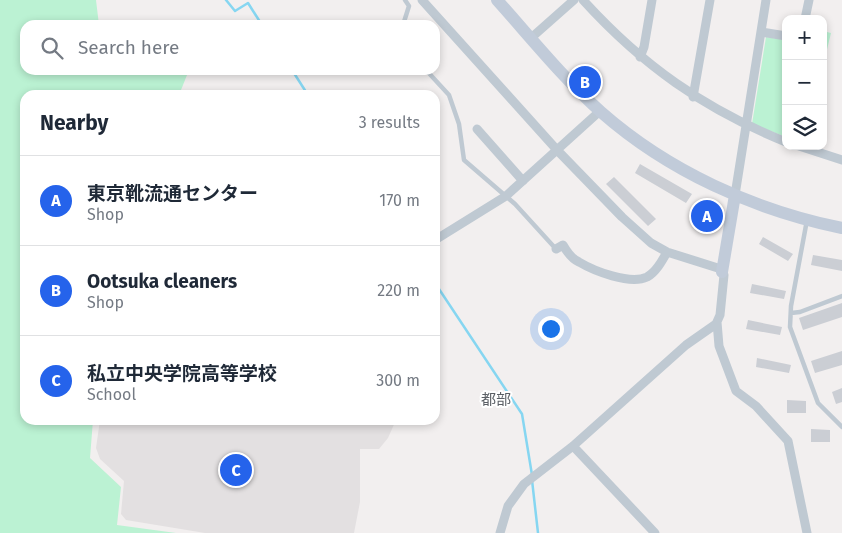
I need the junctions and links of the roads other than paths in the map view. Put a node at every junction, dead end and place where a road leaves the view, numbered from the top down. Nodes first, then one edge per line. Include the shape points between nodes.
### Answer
1 (406, 0) edge
2 (422, 0) edge
3 (497, 0) edge
4 (574, 0) edge
5 (583, 0) edge
6 (652, 0) edge
7 (710, 0) edge
8 (766, 0) edge
9 (809, 0) edge
10 (806, 15) edge
11 (405, 20) edge
12 (440, 20) edge
13 (440, 20) edge
14 (761, 32) junction
15 (782, 35) edge
16 (531, 38) junction
17 (640, 57) junction
18 (431, 75) edge
19 (694, 97) junction
20 (600, 111) junction
21 (746, 126) junction
22 (477, 129) dead end
23 (782, 140) edge
24 (556, 150) junction
25 (811, 150) edge
26 (842, 160) edge
27 (523, 181) junction
28 (735, 195) junction
29 (506, 196) junction
30 (807, 220) junction
31 (842, 228) edge
32 (440, 237) edge
33 (556, 249) joint
34 (667, 252) junction
35 (722, 270) junction
36 (842, 296) edge
37 (791, 313) junction
38 (717, 322) junction
39 (842, 427) edge
40 (573, 446) junction
41 (500, 533) edge
42 (655, 533) edge
43 (807, 533) edge

1 - 11 lane via 409,6
2 - 12 street
3 - 16 street
4 - 16 street
5 - 17 street
6 - 17 street
7 - 19 street
8 - 14 street
9 - 10 street
13 - 24 street
14 - 15 street
14 - 21 street
16 - 20 street
17 - 19 street
18 - 29 lane via 449,95 459,124 464,160
19 - 21 street
20 - 24 street
20 - 28 street via 666,159
21 - 23 street
21 - 28 street
22 - 27 street
24 - 27 street
24 - 34 street via 622,217 651,243
25 - 26 street
27 - 29 street
28 - 30 street
28 - 35 street
29 - 32 street
29 - 33 lane
30 - 31 street
30 - 37 lane
33 - 34 street via 563,246 578,262 618,277 635,279 648,277
34 - 35 street
35 - 38 street
36 - 37 lane
37 - 39 lane via 791,332 818,403
38 - 40 street via 686,345
38 - 43 street via 719,346 736,391 756,406 788,440
40 - 41 street via 532,477 508,506
40 - 42 street

